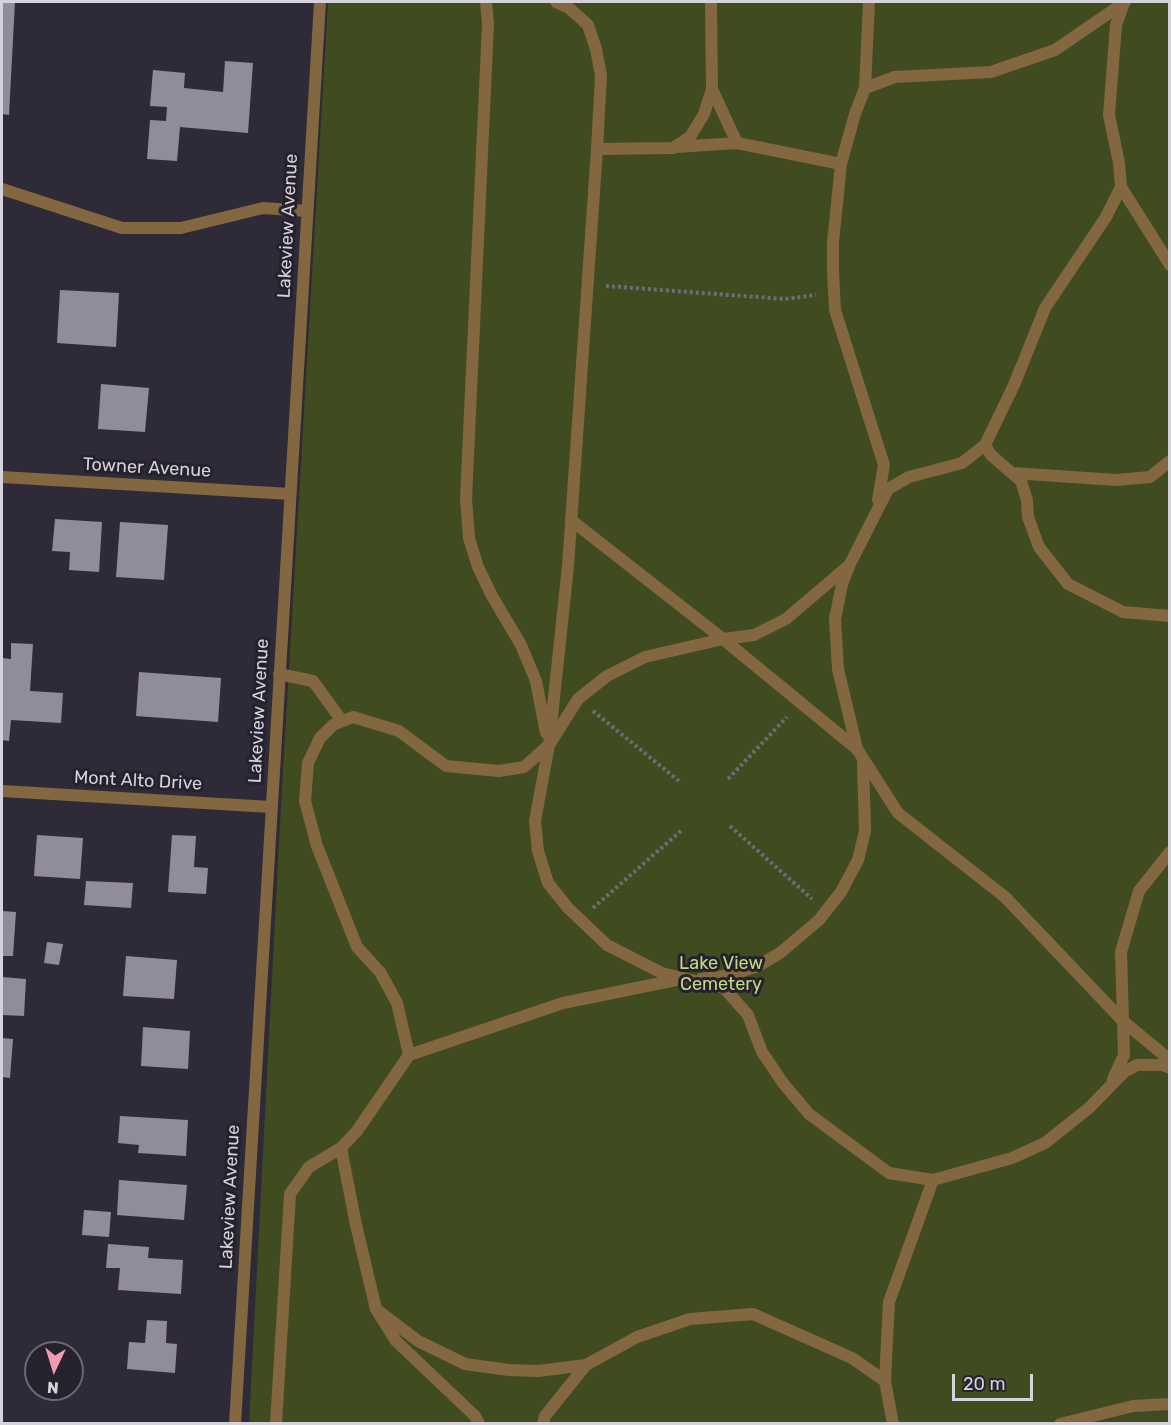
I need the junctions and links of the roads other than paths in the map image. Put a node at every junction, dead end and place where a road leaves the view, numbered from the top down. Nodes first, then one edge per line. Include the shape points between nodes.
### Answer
1 (320, 2) edge
2 (486, 2) edge
3 (556, 2) edge
4 (711, 2) edge
5 (869, 2) edge
6 (1125, 2) edge
7 (865, 88) junction
8 (712, 89) junction
9 (737, 143) junction
10 (673, 147) junction
11 (597, 149) junction
12 (841, 164) junction
13 (1121, 187) junction
14 (2, 189) edge
15 (307, 211) junction
16 (1170, 265) edge
17 (986, 445) junction
18 (1170, 461) edge
19 (1012, 473) junction
20 (2, 477) edge
21 (290, 494) junction
22 (877, 507) junction
23 (571, 520) junction
24 (850, 564) junction
25 (1170, 616) edge
26 (723, 639) junction
27 (279, 674) junction
28 (342, 721) junction
29 (549, 745) junction
30 (860, 755) junction
31 (2, 791) edge
32 (272, 807) junction
33 (1170, 852) edge
34 (682, 979) junction
35 (1124, 1022) junction
36 (409, 1055) junction
37 (1170, 1060) edge
38 (1170, 1068) edge
39 (1112, 1083) junction
40 (341, 1148) junction
41 (933, 1180) junction
42 (376, 1309) junction
43 (586, 1365) junction
44 (885, 1381) junction
45 (1170, 1404) edge
46 (235, 1424) edge
47 (276, 1424) edge
48 (479, 1424) edge
49 (543, 1424) edge
50 (892, 1424) edge
51 (1060, 1424) edge

1 - 15 street, Lakeview Avenue
2 - 29 street via 466,499 469,538 478,567 536,681
3 - 11 street via 588,25 596,49 601,75
4 - 8 street
5 - 7 street
6 - 7 street via 1055,50 991,72 895,77
6 - 13 street via 1116,25 1109,115
7 - 12 street
8 - 9 street
8 - 10 street via 704,114 690,137
9 - 10 street
9 - 12 street
10 - 11 street
11 - 23 street
12 - 22 street via 833,242 835,310 884,465
13 - 16 street
13 - 17 street via 1106,217 1045,308
14 - 15 street via 122,228 180,228 263,208
15 - 21 street, Lakeview Avenue
17 - 19 street via 991,455
17 - 22 street via 962,463 909,477 888,489
18 - 19 street via 1150,477 1116,480
19 - 25 street via 1021,482 1028,517 1040,547 1068,584 1123,612
20 - 21 street, Towner Avenue
21 - 27 street, Lakeview Avenue
22 - 24 street
23 - 26 street
23 - 29 street
24 - 26 street via 786,619 754,635
24 - 30 street via 835,619 838,669
26 - 29 street via 645,657 607,676 578,699
26 - 30 street
27 - 28 street via 314,681
27 - 32 street, Lakeview Avenue
28 - 29 street via 353,717 399,731 446,766 499,771 524,767
28 - 36 street via 320,738 308,764 306,801 317,846 349,928 357,947 380,972 396,1004
29 - 34 street via 535,821 538,851 548,883 579,920 607,945
30 - 34 street via 865,812 862,840 854,868 826,911 780,953 758,966 709,979
30 - 35 street via 898,813 1005,897
31 - 32 street, Mont Alto Drive
32 - 46 street, Lakeview Avenue
33 - 35 street via 1139,891 1121,952
34 - 36 street via 563,1003
34 - 41 street via 724,988 748,1015 762,1052 809,1114 890,1173
35 - 37 street
35 - 39 street via 1124,1055
36 - 40 street
38 - 39 street via 1137,1065
39 - 41 street via 1089,1108 1045,1143 1012,1158
40 - 42 street
40 - 47 street via 309,1167 290,1194
41 - 44 street via 889,1302
42 - 43 street via 418,1341 465,1364 538,1371
42 - 48 street via 396,1341
43 - 44 street via 637,1337 690,1319 753,1314 852,1358
43 - 49 street
44 - 50 street
45 - 51 street via 1133,1406

